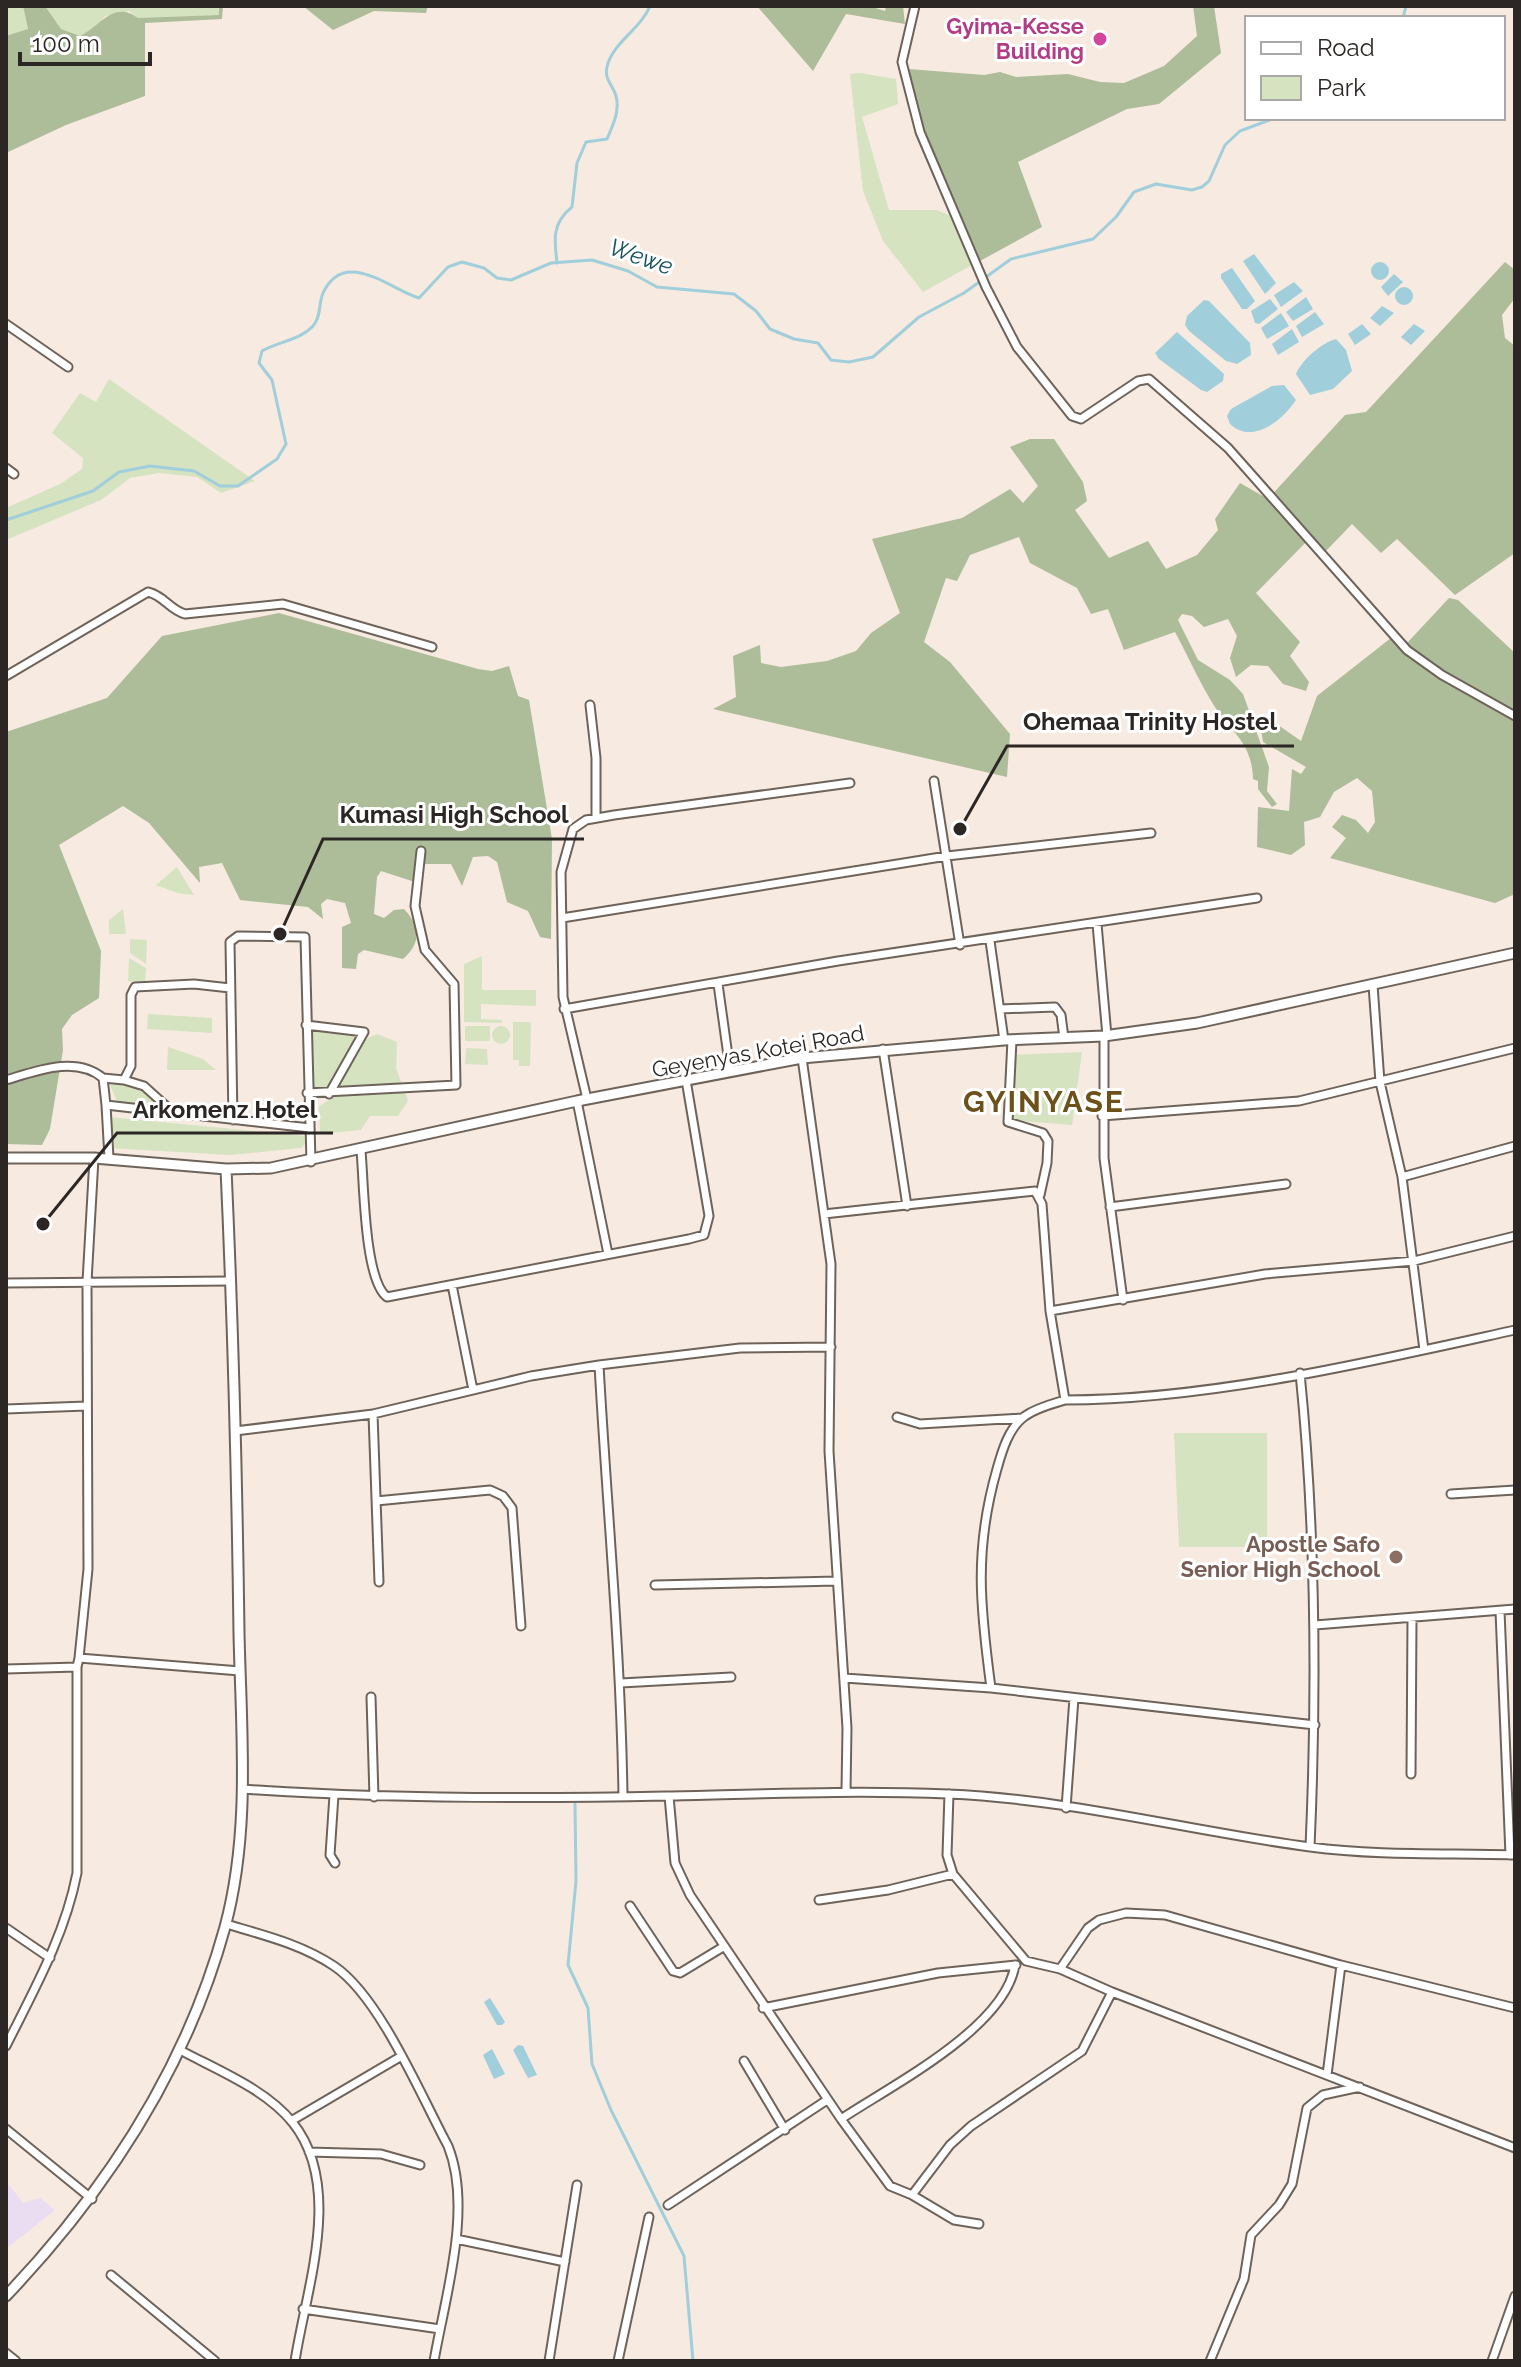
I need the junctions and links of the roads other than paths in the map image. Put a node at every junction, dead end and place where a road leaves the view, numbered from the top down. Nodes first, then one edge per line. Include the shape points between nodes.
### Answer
1 (915, 6) edge
2 (6, 324) edge
3 (68, 367) dead end
4 (6, 468) edge
5 (14, 474) dead end
6 (432, 647) dead end
7 (6, 676) edge
8 (590, 705) dead end
9 (1515, 716) edge
10 (934, 781) dead end
11 (850, 783) dead end
12 (596, 818) junction
13 (1151, 833) dead end
14 (421, 851) dead end
15 (947, 856) junction
16 (1257, 898) dead end
17 (562, 918) junction
18 (1097, 924) junction
19 (990, 941) junction
20 (960, 945) junction
21 (1515, 953) edge
22 (718, 984) junction
23 (1373, 985) junction
24 (230, 988) junction
25 (564, 1009) junction
26 (1000, 1009) junction
27 (306, 1025) junction
28 (1106, 1036) junction
29 (1064, 1038) junction
30 (1008, 1040) junction
31 (1515, 1048) edge
32 (883, 1049) junction
33 (802, 1058) junction
34 (730, 1070) junction
35 (103, 1078) junction
36 (6, 1080) edge
37 (124, 1080) junction
38 (686, 1080) junction
39 (1380, 1082) junction
40 (307, 1093) junction
41 (329, 1094) junction
42 (582, 1100) junction
43 (106, 1105) junction
44 (175, 1114) junction
45 (1102, 1116) junction
46 (233, 1120) junction
47 (310, 1128) junction
48 (1515, 1146) edge
49 (361, 1151) junction
50 (6, 1158) edge
51 (94, 1158) junction
52 (109, 1158) junction
53 (311, 1162) junction
54 (226, 1169) junction
55 (1402, 1177) junction
56 (1286, 1184) dead end
57 (1040, 1195) junction
58 (907, 1206) junction
59 (1110, 1207) junction
60 (824, 1214) junction
61 (1515, 1236) edge
62 (608, 1254) junction
63 (1414, 1261) junction
64 (231, 1281) junction
65 (87, 1282) junction
66 (6, 1283) edge
67 (452, 1285) junction
68 (1123, 1300) junction
69 (1050, 1311) junction
70 (1515, 1330) edge
71 (831, 1347) junction
72 (1424, 1350) junction
73 (599, 1365) junction
74 (1300, 1373) junction
75 (473, 1390) junction
76 (1065, 1400) junction
77 (86, 1406) junction
78 (6, 1409) edge
79 (373, 1414) junction
80 (897, 1417) dead end
81 (1022, 1418) junction
82 (235, 1431) junction
83 (1515, 1490) edge
84 (1451, 1494) dead end
85 (376, 1501) junction
86 (837, 1581) junction
87 (379, 1582) dead end
88 (655, 1585) dead end
89 (1515, 1609) edge
90 (1500, 1611) junction
91 (1412, 1619) junction
92 (1315, 1625) junction
93 (521, 1626) dead end
94 (78, 1662) junction
95 (6, 1669) edge
96 (240, 1671) junction
97 (731, 1677) dead end
98 (844, 1678) junction
99 (621, 1683) junction
100 (991, 1688) junction
101 (371, 1697) dead end
102 (1074, 1698) junction
103 (1315, 1725) junction
104 (1511, 1739) edge
105 (1411, 1774) dead end
106 (243, 1789) junction
107 (846, 1791) junction
108 (949, 1794) junction
109 (334, 1795) junction
110 (669, 1796) junction
111 (374, 1797) junction
112 (623, 1797) junction
113 (1066, 1808) junction
114 (1310, 1847) junction
115 (1512, 1855) edge
116 (335, 1863) dead end
117 (953, 1874) junction
118 (819, 1900) dead end
119 (630, 1906) dead end
120 (226, 1924) junction
121 (6, 1928) edge
122 (723, 1947) junction
123 (50, 1958) junction
124 (1026, 1961) junction
125 (1015, 1965) junction
126 (1341, 1965) junction
127 (1060, 1969) junction
128 (1112, 1992) junction
129 (763, 2008) junction
130 (1515, 2008) edge
131 (6, 2046) edge
132 (180, 2050) junction
133 (400, 2057) junction
134 (744, 2061) dead end
135 (1327, 2075) junction
136 (1362, 2087) junction
137 (827, 2100) junction
138 (841, 2119) junction
139 (291, 2121) junction
140 (6, 2129) edge
141 (785, 2130) junction
142 (1515, 2148) edge
143 (309, 2152) junction
144 (420, 2165) dead end
145 (577, 2185) dead end
146 (912, 2195) junction
147 (92, 2199) junction
148 (668, 2205) dead end
149 (649, 2217) dead end
150 (979, 2224) dead end
151 (456, 2239) junction
152 (565, 2262) junction
153 (111, 2275) dead end
154 (6, 2296) edge
155 (1515, 2296) edge
156 (303, 2309) junction
157 (440, 2329) junction
158 (6, 2353) edge
159 (16, 2361) edge
160 (215, 2361) edge
161 (295, 2361) edge
162 (434, 2361) edge
163 (549, 2361) edge
164 (618, 2361) edge
165 (1210, 2361) edge
166 (1492, 2361) edge

1 - 9 street via 904,43 903,73 920,132 1017,347 1072,416 1081,419 1149,379 1228,448 1407,650
2 - 3 street
4 - 5 street
6 - 7 street via 283,604 185,614 148,592
8 - 12 street
10 - 15 street
11 - 12 street
12 - 17 street via 573,829 566,844
13 - 15 street
14 - 41 street via 415,906 425,950 454,984 458,1080 446,1087
15 - 17 street
15 - 20 street
16 - 18 street
17 - 25 street
18 - 19 street
18 - 28 street
19 - 20 street
19 - 26 street
20 - 22 street
21 - 23 street, Geyenyas Kotei Road
22 - 25 street
22 - 34 street
23 - 28 street, Geyenyas Kotei Road via 1197,1023
23 - 39 street
24 - 27 street via 232,938 305,937
24 - 37 street via 135,987 131,1066
24 - 46 street
25 - 42 street
26 - 29 street via 1055,1007
26 - 30 street
27 - 40 street
27 - 41 street via 364,1032
28 - 29 street, Geyenyas Kotei Road
28 - 45 street
29 - 30 street, Geyenyas Kotei Road
30 - 32 street, Geyenyas Kotei Road
30 - 57 street via 1008,1122 1043,1133 1048,1141
31 - 39 street
32 - 33 street, Geyenyas Kotei Road
32 - 58 street
33 - 34 street, Geyenyas Kotei Road
33 - 60 street
34 - 38 street, Geyenyas Kotei Road
35 - 36 street via 82,1066
35 - 37 street
35 - 43 street
37 - 44 street via 144,1086
38 - 42 street, Geyenyas Kotei Road
38 - 62 street via 708,1226 704,1235
39 - 45 street via 1299,1101
39 - 55 street
40 - 41 street
40 - 47 street
42 - 49 street, Geyenyas Kotei Road
42 - 62 street
43 - 44 street
43 - 52 street
44 - 46 street
45 - 59 street
46 - 47 street
47 - 53 street
48 - 55 street
49 - 53 street, Geyenyas Kotei Road
49 - 67 street via 379,1291 387,1297
50 - 51 street, Geyenyas Kotei Road
51 - 52 street, Geyenyas Kotei Road
51 - 65 street
52 - 54 street, Geyenyas Kotei Road
53 - 54 street, Geyenyas Kotei Road
54 - 64 street
55 - 63 street
56 - 59 street
57 - 58 street via 1025,1190
57 - 69 street
58 - 60 street
59 - 68 street
60 - 71 street via 831,1264
61 - 63 street
62 - 67 street
63 - 68 street via 1265,1274
63 - 72 street
64 - 65 street
64 - 82 street
65 - 66 street
65 - 77 street
67 - 75 street
68 - 69 street
69 - 76 street
70 - 72 street
71 - 73 street via 740,1348
71 - 86 street via 829,1451
72 - 74 street
73 - 75 street
73 - 99 street
74 - 76 street via 1133,1398
74 - 92 street
75 - 79 street
76 - 81 street
77 - 78 street
77 - 94 street via 88,1569
79 - 82 street
79 - 85 street
80 - 81 street via 920,1424
81 - 100 street via 1000,1455 981,1535 982,1620
82 - 96 street
83 - 84 street
85 - 87 street
85 - 93 street via 490,1490 503,1496 512,1508
86 - 88 street
86 - 98 street
89 - 90 street
90 - 91 street
90 - 104 street
91 - 92 street
91 - 105 street
92 - 103 street
94 - 95 street
94 - 96 street
94 - 123 street via 77,1873
96 - 106 street
97 - 99 street
98 - 100 street
98 - 107 street
99 - 112 street
100 - 102 street
101 - 111 street
102 - 103 street
102 - 113 street
103 - 114 street
104 - 115 street
106 - 109 street
106 - 120 street
107 - 108 street
107 - 110 street
108 - 113 street
108 - 117 street via 947,1855
109 - 111 street
109 - 116 street via 330,1855
110 - 112 street
110 - 122 street via 675,1863
111 - 112 street
113 - 114 street
114 - 115 street
117 - 118 street
117 - 124 street
119 - 122 street via 673,1971 680,1973
120 - 132 street
120 - 133 street via 281,1939 334,1967 356,1985
121 - 123 street
122 - 129 street
123 - 131 street
124 - 125 street
124 - 127 street
125 - 129 street via 938,1973
125 - 138 street via 1006,1993 985,2018
126 - 127 street via 1165,1915 1126,1913 1088,1928
126 - 130 street
126 - 135 street
127 - 128 street
128 - 135 street
128 - 146 street via 1082,2051 971,2126
129 - 137 street
132 - 139 street via 254,2091
132 - 147 street via 138,2130
133 - 139 street
133 - 151 street via 453,2156
134 - 141 street
135 - 136 street
136 - 142 street
136 - 165 street via 1323,2095 1310,2104 1292,2184 1251,2235 1244,2279
137 - 138 street
137 - 141 street
138 - 146 street via 890,2186
139 - 143 street
140 - 147 street
141 - 148 street
143 - 144 street via 381,2154
143 - 156 street via 318,2209
145 - 152 street
146 - 150 street via 954,2220
147 - 154 street
149 - 164 street
151 - 152 street
151 - 157 street
152 - 163 street
153 - 160 street
155 - 166 street
156 - 157 street
156 - 161 street
157 - 162 street
158 - 159 street

